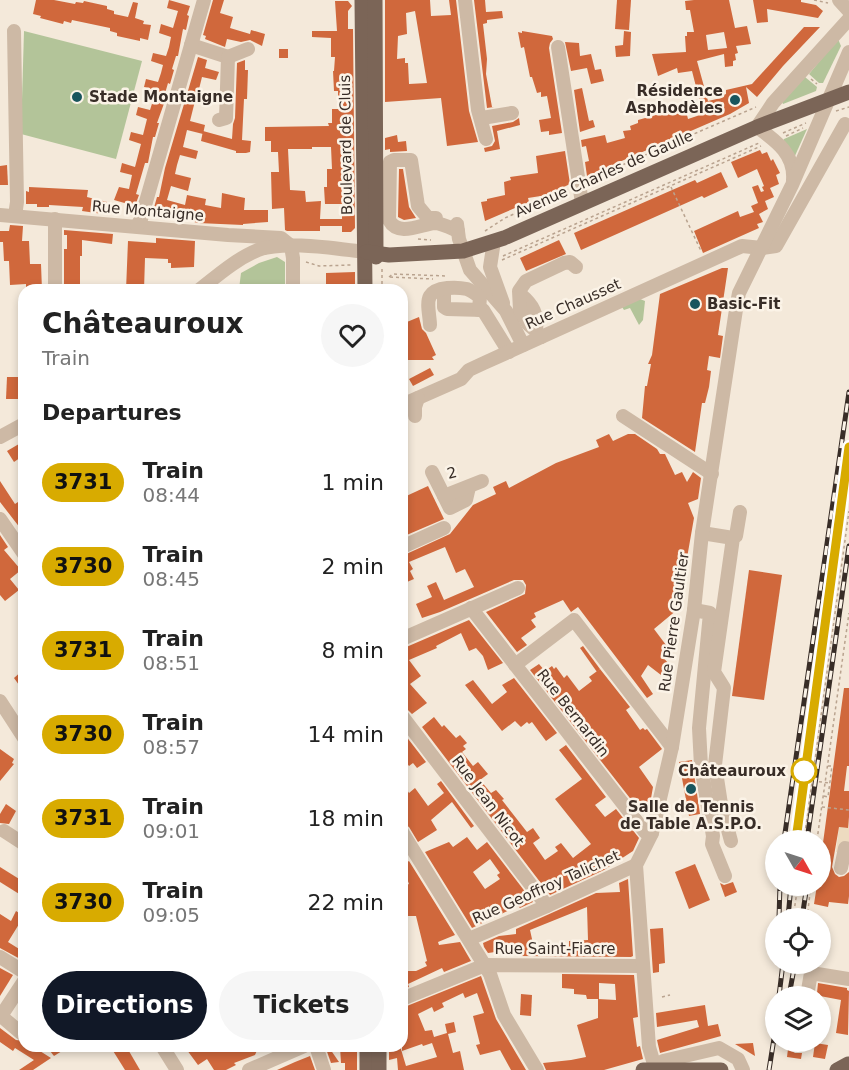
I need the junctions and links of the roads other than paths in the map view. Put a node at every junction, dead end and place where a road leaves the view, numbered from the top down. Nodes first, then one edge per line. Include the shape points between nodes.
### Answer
1 (204, 0) edge
2 (362, 0) edge
3 (375, 0) edge
4 (465, 0) edge
5 (839, 0) edge
6 (849, 11) edge
7 (849, 19) edge
8 (14, 32) dead end
9 (191, 45) junction
10 (558, 47) dead end
11 (248, 49) dead end
12 (849, 52) edge
13 (228, 57) junction
14 (830, 99) junction
15 (848, 102) edge
16 (512, 113) dead end
17 (482, 118) junction
18 (219, 120) dead end
19 (845, 124) dead end
20 (757, 128) junction
21 (486, 139) dead end
22 (792, 185) junction
23 (582, 203) junction
24 (0, 216) edge
25 (15, 216) junction
26 (436, 218) dead end
27 (55, 219) junction
28 (137, 226) junction
29 (228, 235) junction
30 (494, 241) junction
31 (762, 248) junction
32 (463, 251) junction
33 (292, 252) junction
34 (371, 253) junction
35 (576, 267) dead end
36 (222, 272) junction
37 (54, 284) edge
38 (207, 284) edge
39 (293, 284) edge
40 (366, 284) edge
41 (375, 284) edge
42 (456, 293) junction
43 (467, 310) junction
44 (506, 311) junction
45 (539, 334) junction
46 (523, 345) junction
47 (509, 352) junction
48 (418, 398) junction
49 (408, 402) edge
50 (415, 416) dead end
51 (623, 416) dead end
52 (18, 427) edge
53 (0, 437) edge
54 (432, 472) dead end
55 (712, 474) junction
56 (446, 499) junction
57 (740, 512) dead end
58 (0, 519) edge
59 (444, 528) dead end
60 (702, 533) junction
61 (733, 538) junction
62 (408, 544) edge
63 (18, 545) edge
64 (518, 588) dead end
65 (471, 608) junction
66 (694, 610) junction
67 (408, 636) edge
68 (515, 665) junction
69 (0, 701) edge
70 (408, 724) edge
71 (18, 729) edge
72 (672, 747) junction
73 (4, 831) dead end
74 (652, 834) junction
75 (18, 840) edge
76 (731, 841) dead end
77 (408, 842) edge
78 (849, 849) edge
79 (636, 865) junction
80 (841, 868) dead end
81 (725, 876) dead end
82 (547, 906) junction
83 (469, 939) junction
84 (0, 957) edge
85 (485, 965) junction
86 (642, 966) junction
87 (18, 968) edge
88 (849, 979) edge
89 (809, 986) edge
90 (18, 990) edge
91 (408, 997) edge
92 (18, 1030) edge
93 (166, 1052) edge
94 (290, 1052) edge
95 (318, 1052) edge
96 (367, 1052) edge
97 (379, 1052) edge
98 (650, 1069) edge
99 (177, 1070) edge
100 (249, 1070) edge
101 (324, 1070) edge
102 (368, 1070) edge
103 (379, 1070) edge
104 (537, 1070) edge
105 (721, 1070) edge
106 (743, 1070) edge

1 - 9 street
2 - 34 main road, Boulevard de Cluis
3 - 34 main road, Boulevard de Cluis
4 - 17 street
5 - 6 street
7 - 20 street via 773,103
8 - 25 street
9 - 13 street
9 - 28 street
10 - 23 street
11 - 13 street
12 - 14 street, Rue Pierre Gaultier
13 - 18 street via 226,118
14 - 15 main road, Avenue Charles de Gaulle
14 - 20 main road, Avenue Charles de Gaulle
14 - 22 street, Rue Pierre Gaultier
16 - 17 street
17 - 21 street
19 - 31 street via 776,246
20 - 22 street via 788,155
20 - 23 main road, Avenue Charles de Gaulle
22 - 31 street, Rue Pierre Gaultier
23 - 30 main road, Avenue Charles de Gaulle
24 - 25 street, Rue Montaigne
25 - 27 street, Rue Montaigne
26 - 32 street via 428,218 418,206 411,160 390,162 392,225 421,228 435,223 457,227
27 - 28 street, Rue Montaigne
27 - 37 street
28 - 29 street, Rue Montaigne
29 - 33 street, Rue Montaigne via 281,238
29 - 36 street via 237,247
30 - 32 main road, Avenue Charles de Gaulle
30 - 44 street via 495,262 490,267
31 - 45 street, Rue Chausset via 741,246
31 - 55 street, Rue Pierre Gaultier via 739,293
32 - 34 main road, Avenue Charles de Gaulle
32 - 44 street via 470,270
33 - 34 street
33 - 36 street via 277,246 260,249
33 - 39 street
34 - 40 main road, Boulevard de Cluis
34 - 41 main road, Boulevard de Cluis
35 - 45 street via 564,263 521,287 520,295 532,304
36 - 38 street
42 - 42 street via 441,294 434,300 432,322 429,299 434,291
42 - 43 street via 468,297
42 - 43 street via 444,307
43 - 47 street via 483,310
44 - 46 street
45 - 46 street, Rue Chausset
46 - 47 street, Rue Chausset
47 - 48 street, Rue Chausset
48 - 49 street, Rue Chausset
48 - 50 street
51 - 55 street
52 - 53 street
54 - 56 street
55 - 60 street, Rue Pierre Gaultier
56 - 56 street via 458,482 476,484 466,501
57 - 61 street
58 - 63 street
59 - 62 street
60 - 61 street
60 - 66 street, Rue Pierre Gaultier
61 - 76 street via 714,672 724,688 715,765
64 - 65 street
65 - 67 street
65 - 68 street, Rue Bernardin
66 - 72 street, Rue Pierre Gaultier
66 - 81 street via 710,613 700,756 712,844
68 - 72 street via 574,620
68 - 74 street, Rue Bernardin via 645,832
69 - 71 street
70 - 82 street, Rue Jean Nicot
72 - 74 street, Rue Pierre Gaultier
73 - 75 street
74 - 79 street, Rue Pierre Gaultier
77 - 83 street
78 - 80 street via 845,849
79 - 82 street, Rue Geoffroy Talichet
79 - 86 street
82 - 83 street, Rue Geoffroy Talichet
83 - 85 street
84 - 87 street
85 - 86 street, Rue Saint-Fiacre
85 - 91 street, Rue Saint-Fiacre
85 - 104 street via 504,1015
86 - 98 street via 654,1064
88 - 89 street via 811,973
90 - 92 street via 1,1016
93 - 99 street
94 - 100 street
95 - 101 street
96 - 102 main road
97 - 103 main road
98 - 105 main road
98 - 106 street via 663,1061 719,1048 738,1059

